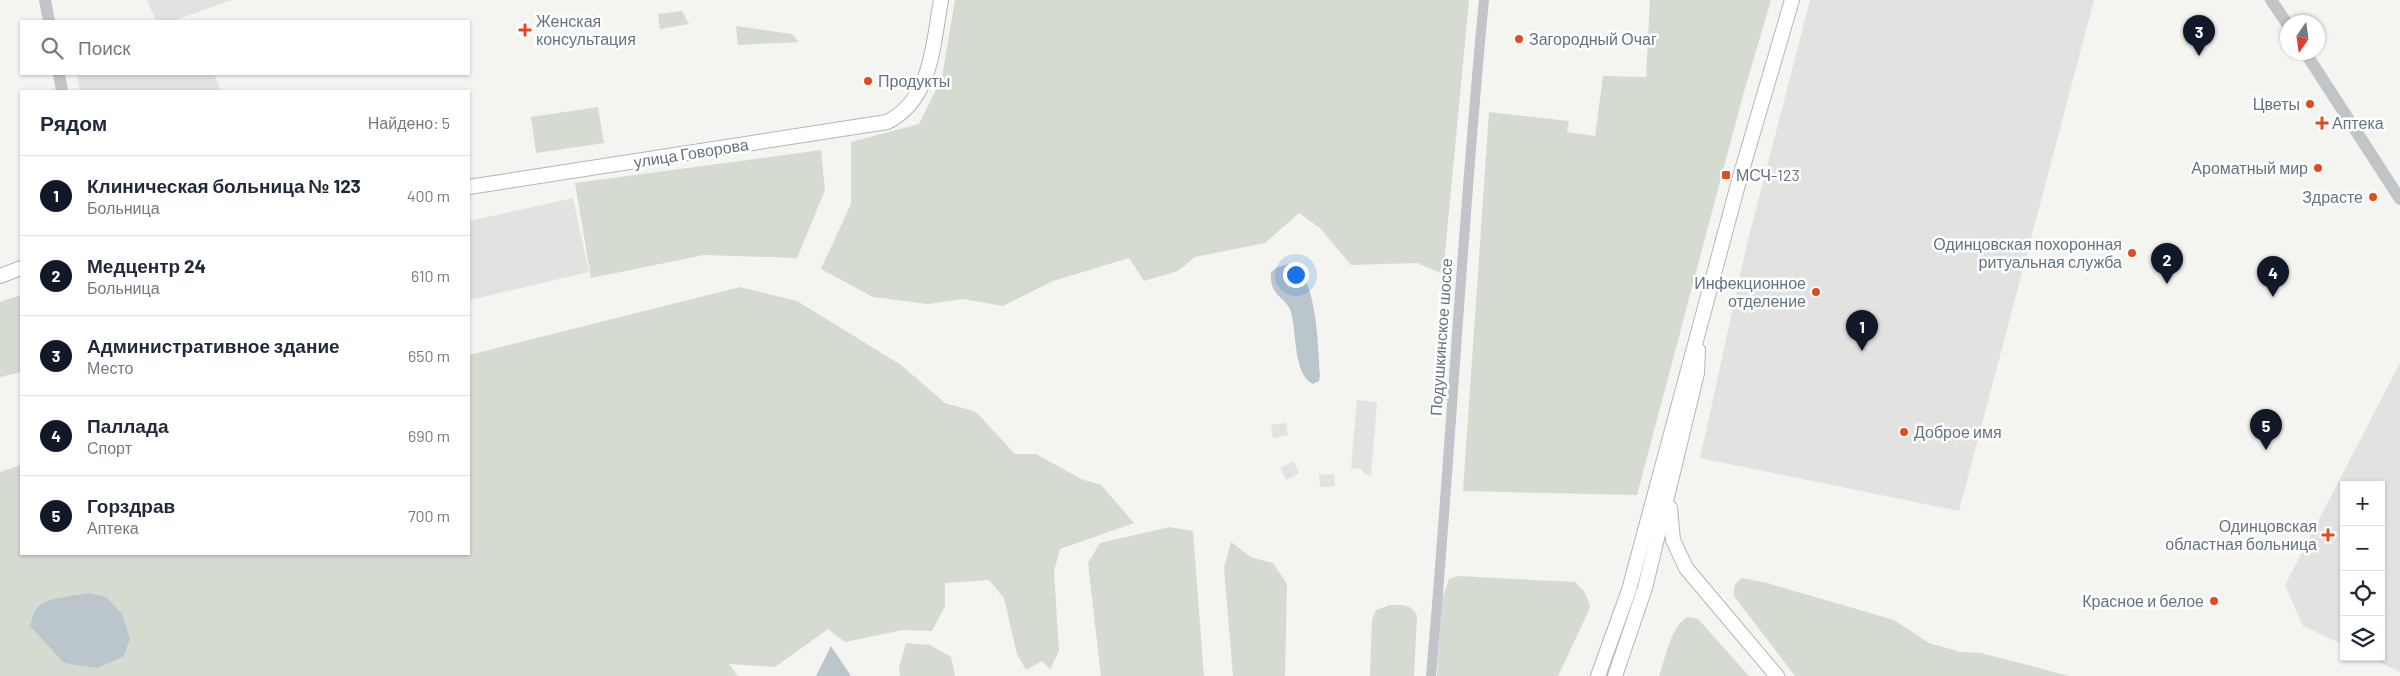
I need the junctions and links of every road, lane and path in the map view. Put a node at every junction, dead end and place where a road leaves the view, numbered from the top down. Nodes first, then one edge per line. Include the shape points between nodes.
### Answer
1 (45, 0) edge
2 (941, 0) edge
3 (1484, 0) edge
4 (1792, 0) edge
5 (2271, 0) edge
6 (2281, 15) edge
7 (49, 20) edge
8 (2310, 60) edge
9 (59, 75) edge
10 (62, 90) edge
11 (470, 186) edge
12 (2400, 199) edge
13 (20, 268) edge
14 (0, 276) edge
15 (1699, 326) junction
16 (1676, 462) junction
17 (1431, 676) edge
18 (1598, 676) edge
19 (1616, 676) edge
20 (1777, 676) edge

1 - 7 street
2 - 11 main road, улица Говорова via 926,75 919,93 908,108 887,122
3 - 17 street, Подушкинское шоссе via 1473,106
4 - 15 main road
5 - 6 street
8 - 12 street
9 - 10 street
13 - 14 main road
15 - 16 main road via 1697,372
15 - 18 main road via 1629,590
16 - 19 main road via 1644,588
16 - 20 main road via 1670,525 1676,548 1696,580

